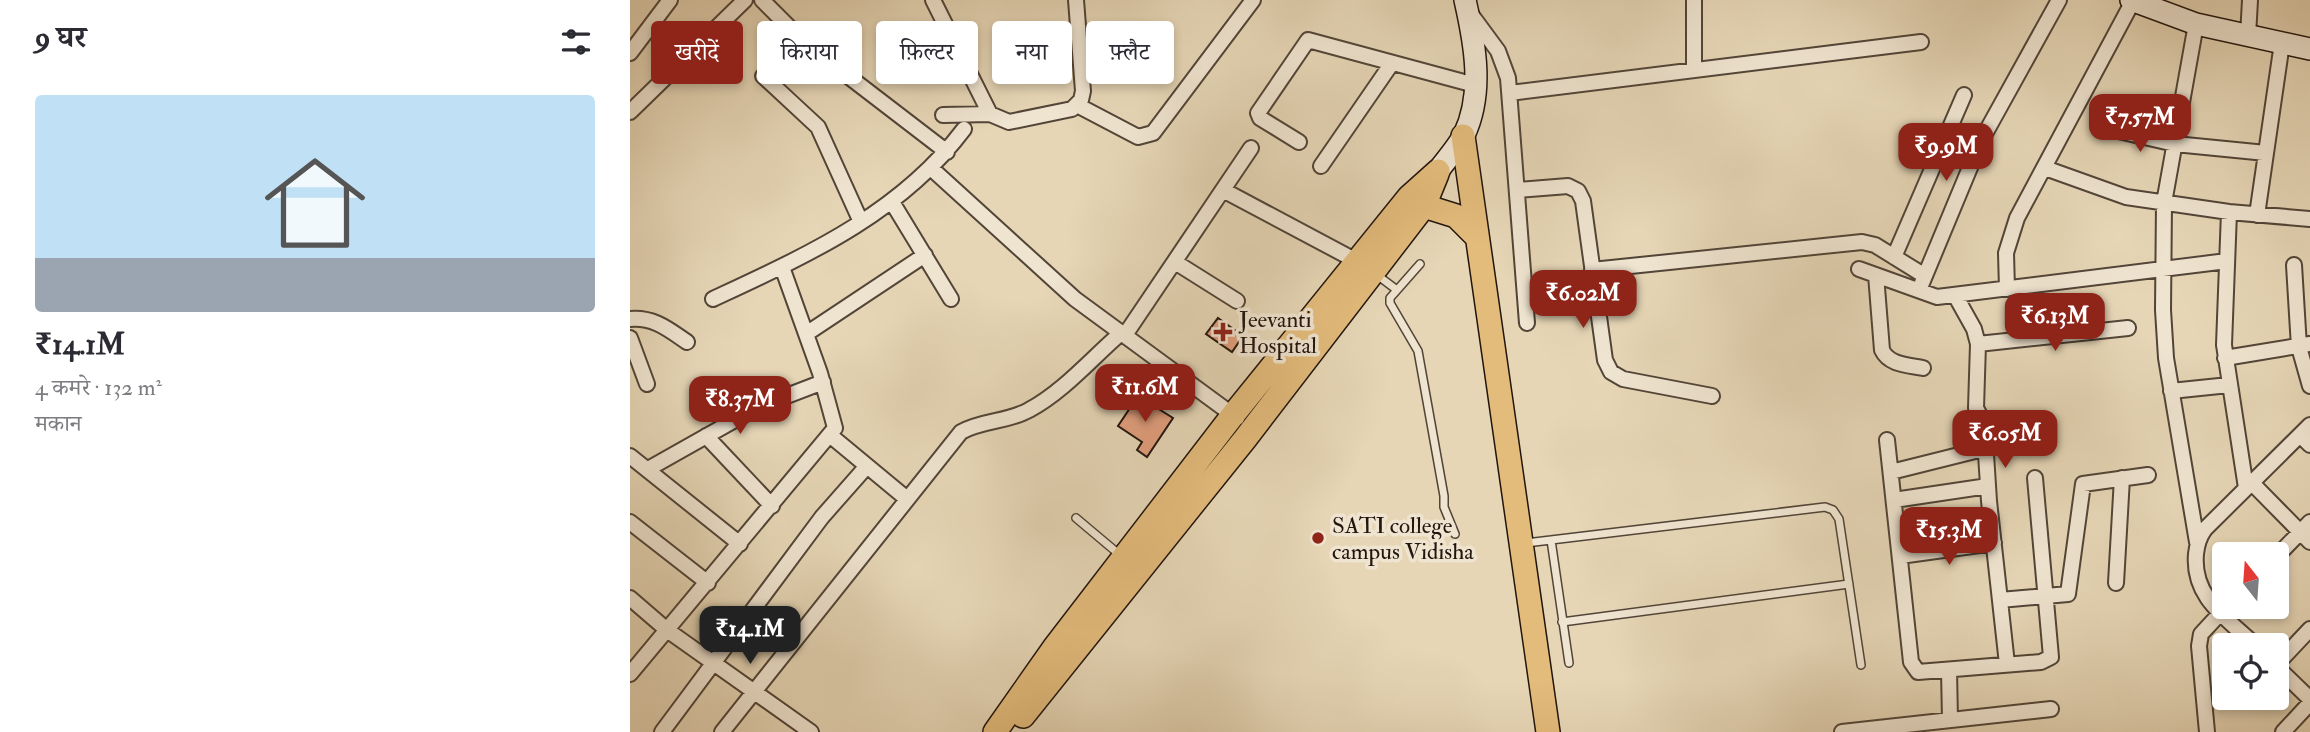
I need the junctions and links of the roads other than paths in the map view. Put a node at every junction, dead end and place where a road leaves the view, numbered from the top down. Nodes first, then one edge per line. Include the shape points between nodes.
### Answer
1 (670, 0) edge
2 (745, 0) edge
3 (762, 0) edge
4 (933, 0) edge
5 (1076, 0) edge
6 (1253, 0) edge
7 (1694, 0) edge
8 (2059, 0) edge
9 (2132, 0) edge
10 (2250, 0) edge
11 (1466, 4) edge
12 (2196, 24) junction
13 (2248, 36) junction
14 (1922, 42) dead end
15 (2282, 43) junction
16 (2310, 49) edge
17 (630, 53) edge
18 (1392, 63) junction
19 (1695, 70) junction
20 (772, 84) edge
21 (1475, 85) junction
22 (1510, 93) junction
23 (1964, 95) dead end
24 (1077, 105) junction
25 (630, 112) edge
26 (990, 114) junction
27 (943, 115) dead end
28 (964, 129) dead end
29 (2114, 130) dead end
30 (1463, 136) junction
31 (1299, 142) dead end
32 (2175, 144) junction
33 (1251, 148) dead end
34 (947, 152) junction
35 (2266, 153) junction
36 (1321, 166) dead end
37 (2045, 168) junction
38 (932, 169) junction
39 (1438, 171) junction
40 (1223, 190) junction
41 (1518, 190) junction
42 (892, 201) junction
43 (2164, 202) junction
44 (1424, 206) junction
45 (2228, 212) junction
46 (2257, 215) junction
47 (2310, 219) edge
48 (860, 222) junction
49 (1477, 237) junction
50 (925, 255) junction
51 (1894, 257) junction
52 (2227, 261) junction
53 (1175, 262) junction
54 (1420, 264) dead end
55 (2294, 265) dead end
56 (1365, 266) junction
57 (782, 267) junction
58 (2164, 268) junction
59 (1859, 269) dead end
60 (1592, 270) junction
61 (1876, 275) junction
62 (1925, 276) junction
63 (2007, 289) junction
64 (1397, 290) junction
65 (1919, 291) junction
66 (1955, 295) junction
67 (713, 299) dead end
68 (951, 299) dead end
69 (1237, 301) dead end
70 (630, 319) edge
71 (1527, 323) dead end
72 (2128, 328) dead end
73 (806, 334) junction
74 (1123, 334) junction
75 (630, 338) edge
76 (687, 342) dead end
77 (1978, 344) junction
78 (2304, 345) edge
79 (2225, 359) junction
80 (1923, 368) dead end
81 (823, 382) junction
82 (647, 384) dead end
83 (2228, 384) junction
84 (2310, 386) edge
85 (2171, 391) junction
86 (1712, 397) dead end
87 (1233, 415) junction
88 (1253, 429) junction
89 (2307, 435) edge
90 (706, 436) junction
91 (831, 436) junction
92 (1888, 440) dead end
93 (1987, 448) junction
94 (630, 456) edge
95 (867, 466) junction
96 (648, 469) junction
97 (1891, 472) junction
98 (2148, 475) dead end
99 (2035, 478) dead end
100 (2122, 478) junction
101 (1989, 486) junction
102 (2249, 486) junction
103 (907, 499) junction
104 (1894, 500) junction
105 (772, 506) junction
106 (1076, 518) dead end
107 (630, 522) edge
108 (2307, 532) edge
109 (1455, 534) dead end
110 (1551, 540) junction
111 (2197, 542) junction
112 (1994, 543) junction
113 (740, 544) junction
114 (1522, 544) junction
115 (2289, 546) edge
116 (1900, 556) junction
117 (1123, 558) junction
118 (708, 583) junction
119 (2116, 583) dead end
120 (1849, 584) junction
121 (630, 598) edge
122 (2045, 598) junction
123 (2212, 599) edge
124 (2000, 600) junction
125 (2214, 620) edge
126 (1562, 622) junction
127 (2310, 629) edge
128 (667, 630) junction
129 (2289, 652) edge
130 (713, 663) junction
131 (1569, 663) dead end
132 (2007, 664) junction
133 (1861, 665) dead end
134 (1949, 670) junction
135 (630, 674) edge
136 (2289, 678) edge
137 (754, 691) junction
138 (2310, 701) edge
139 (2051, 709) dead end
140 (1950, 720) junction
141 (2285, 731) edge
142 (662, 732) edge
143 (722, 732) edge
144 (811, 732) edge
145 (995, 732) edge
146 (1007, 732) edge
147 (1548, 732) edge
148 (1842, 732) edge
149 (2207, 732) edge

1 - 17 street
2 - 25 street
3 - 34 street via 805,43
4 - 26 street
5 - 24 street via 1083,90
6 - 24 street via 1153,133 1138,137
7 - 19 street
8 - 62 street via 1981,141
9 - 12 main road
9 - 37 street
10 - 13 street
11 - 21 main road
11 - 22 street via 1498,51
12 - 13 main road
12 - 32 street
13 - 15 main road
14 - 19 street
15 - 16 main road
15 - 35 street
18 - 21 street
18 - 31 street via 1315,40 1304,43 1258,113
18 - 36 street
19 - 22 street
20 - 48 street via 818,127
21 - 30 main road
22 - 41 street
23 - 51 street
24 - 26 street via 1009,122
26 - 27 street
28 - 34 street
29 - 32 street
30 - 39 main road
30 - 49 main road
32 - 35 street
32 - 43 street
33 - 40 street
34 - 38 street
35 - 46 street
37 - 43 street via 2126,197
37 - 63 street via 2009,237
38 - 42 street
38 - 74 street via 1075,299
39 - 44 main road
39 - 56 main road via 1409,197
40 - 53 street
40 - 56 street
41 - 60 street via 1568,186 1578,191
41 - 71 street
42 - 48 street
42 - 50 street
43 - 45 street
43 - 58 street
44 - 49 main road via 1455,216
44 - 56 main road
45 - 46 street
45 - 52 street
46 - 47 street
48 - 57 street
49 - 114 main road
50 - 68 street
50 - 73 street
51 - 60 street via 1862,242
51 - 62 street
52 - 58 street
52 - 79 street
53 - 69 street
53 - 74 street
54 - 64 lane
55 - 78 street
56 - 64 lane
56 - 87 main road
56 - 88 main road
57 - 67 street
57 - 73 street
58 - 63 street
58 - 85 street
59 - 61 street
60 - 86 street via 1605,360 1611,372 1623,379
61 - 65 street
61 - 80 street via 1882,351 1886,358
62 - 65 street
63 - 66 street
64 - 109 lane via 1390,303 1418,352 1444,508
65 - 66 street via 1937,297
66 - 77 street
70 - 76 street via 658,323
72 - 77 street
73 - 81 street
74 - 87 street
74 - 103 street via 1042,402 1018,415 961,432
75 - 82 street
77 - 93 street via 1976,408 1984,423
78 - 79 street
78 - 84 street
79 - 83 street
81 - 90 street via 758,407
81 - 91 street via 835,428
83 - 85 street
83 - 102 street
85 - 111 street
87 - 88 street
87 - 117 main road
88 - 146 main road
89 - 102 street
90 - 96 street
90 - 105 street
91 - 95 street
91 - 105 street
92 - 97 street
93 - 97 street
93 - 101 street
94 - 96 street
95 - 103 street
95 - 130 street via 822,517
96 - 113 street
97 - 104 street
98 - 100 street
99 - 122 street
100 - 119 street
100 - 122 street via 2088,482 2080,488 2071,589 2064,596
101 - 104 street
101 - 112 street
102 - 108 street
102 - 111 street
103 - 137 street
104 - 116 street
105 - 113 street
106 - 117 lane
107 - 118 street
108 - 115 street
110 - 114 lane
110 - 120 lane via 1825,507 1839,519
110 - 126 lane
111 - 123 street via 2199,587
112 - 116 street
112 - 124 street
113 - 118 street
114 - 147 main road
116 - 134 street via 1914,668 1922,673
117 - 145 main road
118 - 128 street
120 - 126 lane
120 - 133 lane
121 - 128 street
122 - 124 street
122 - 132 street via 2051,657
124 - 132 street
125 - 149 street via 2201,634 2199,646
126 - 131 lane
127 - 129 street
128 - 130 street
128 - 135 street
130 - 137 street
130 - 142 street
132 - 134 street
134 - 140 street
136 - 138 street
137 - 143 street
137 - 144 street
138 - 141 street
139 - 140 street
140 - 148 street

